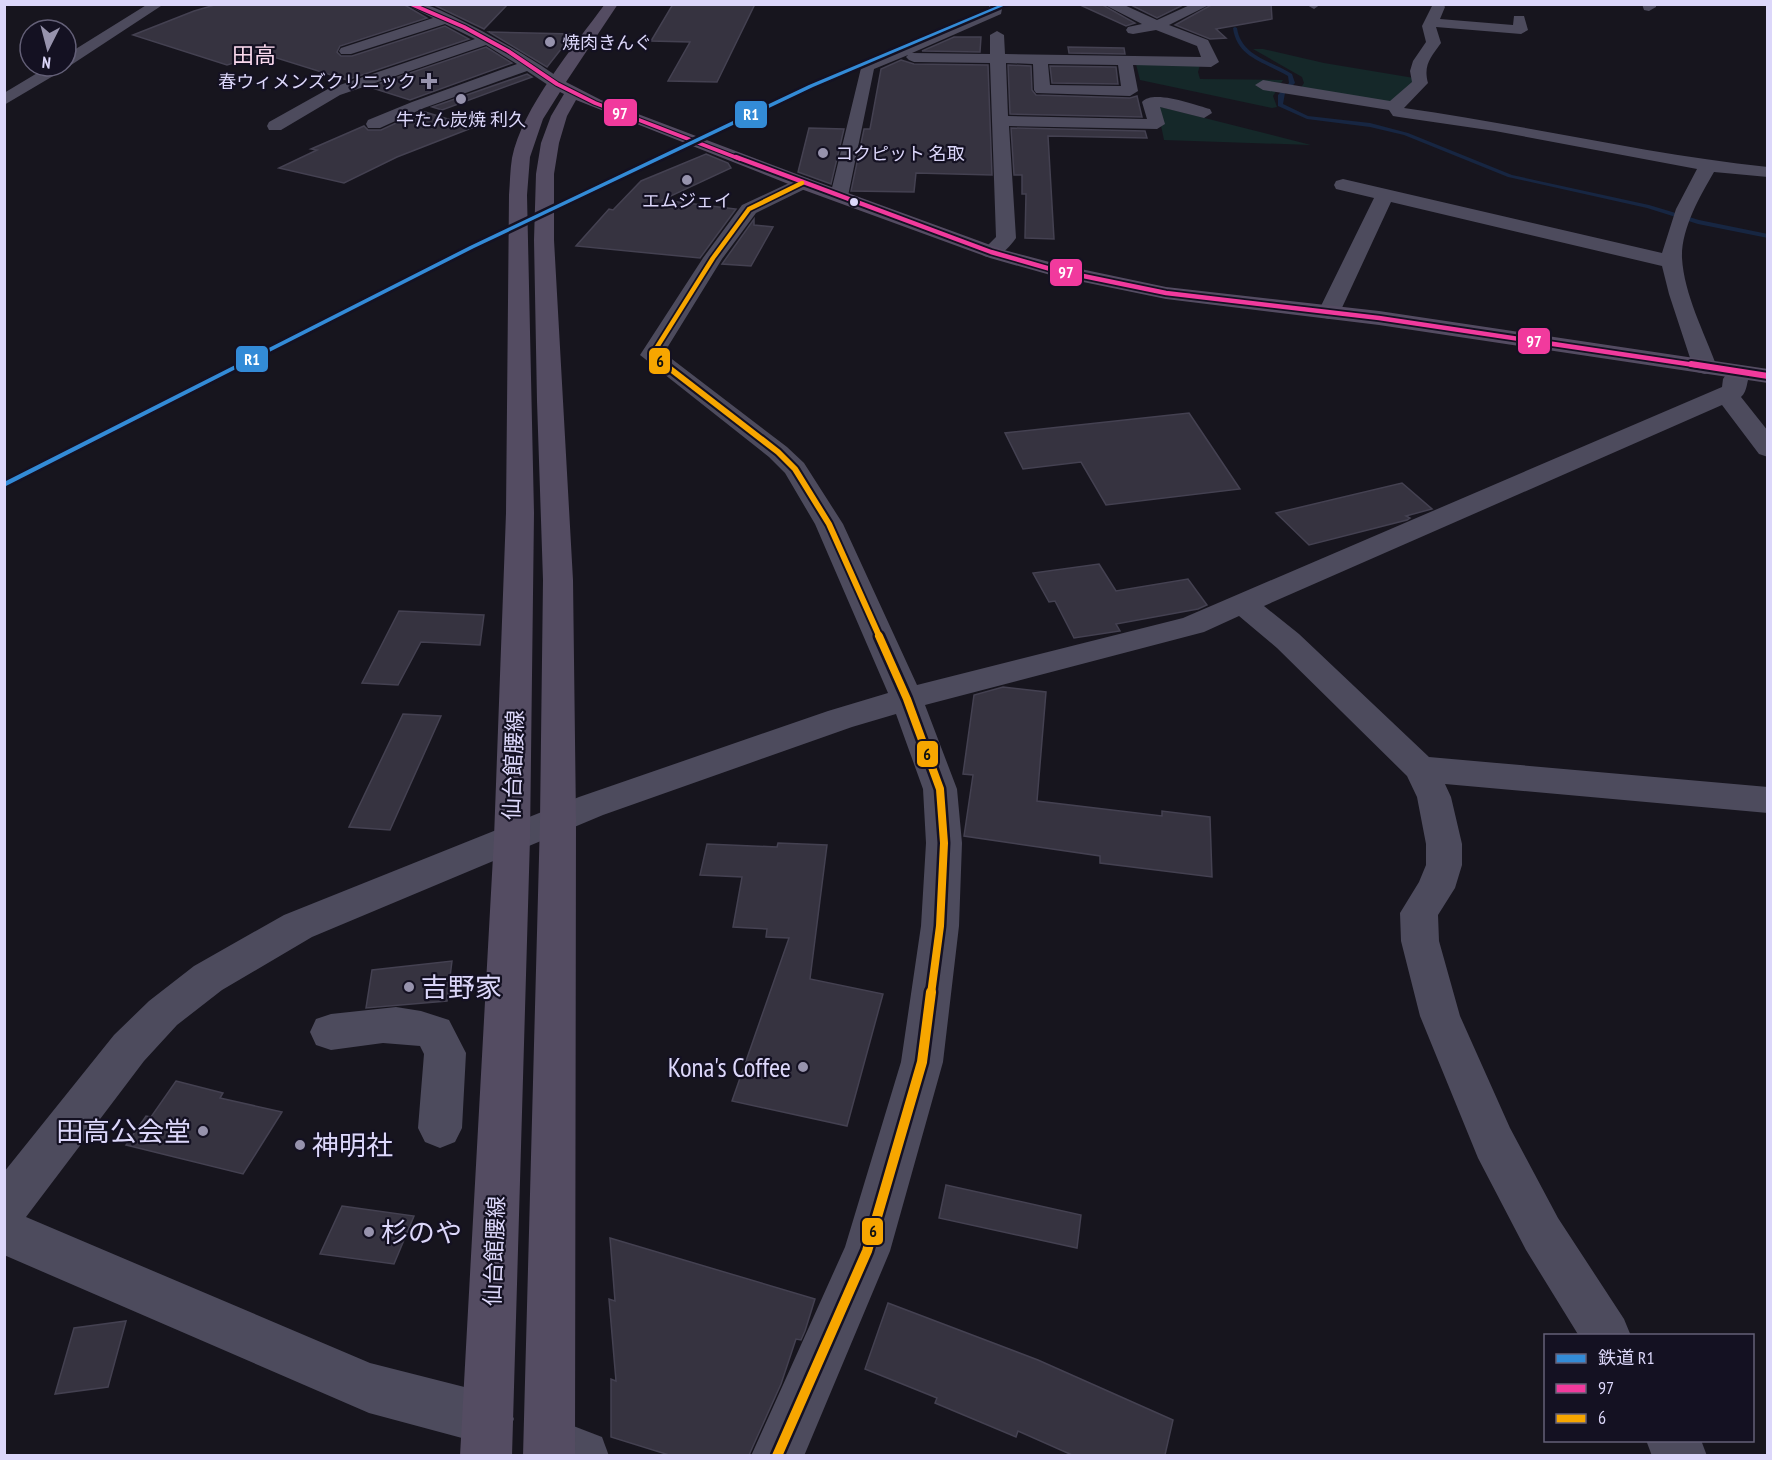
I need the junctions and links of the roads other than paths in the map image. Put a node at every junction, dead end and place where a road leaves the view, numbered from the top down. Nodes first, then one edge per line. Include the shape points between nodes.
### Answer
1 (158, 4) edge
2 (411, 4) edge
3 (612, 4) edge
4 (1110, 4) edge
5 (1205, 4) edge
6 (1422, 5) edge
7 (1001, 6) edge
8 (1439, 6) edge
9 (445, 19) junction
10 (1519, 20) dead end
11 (1431, 22) junction
12 (1156, 25) junction
13 (1133, 30) dead end
14 (487, 40) junction
15 (346, 51) dead end
16 (78, 54) edge
17 (914, 57) dead end
18 (998, 58) junction
19 (1040, 59) junction
20 (1125, 61) junction
21 (529, 65) junction
22 (39, 78) edge
23 (569, 86) junction
24 (1263, 86) dead end
25 (7, 97) edge
26 (1394, 106) junction
27 (619, 112) junction
28 (1204, 112) dead end
29 (560, 114) junction
30 (1000, 121) junction
31 (374, 124) dead end
32 (274, 126) dead end
33 (1708, 166) junction
34 (1767, 172) edge
35 (802, 183) junction
36 (1343, 185) dead end
37 (1385, 195) junction
38 (839, 196) junction
39 (991, 252) junction
40 (1673, 262) junction
41 (1329, 312) junction
42 (1705, 367) junction
43 (1744, 381) edge
44 (1767, 448) edge
45 (1243, 604) junction
46 (907, 699) junction
47 (1420, 769) junction
48 (1767, 800) edge
49 (558, 820) junction
50 (512, 838) junction
51 (331, 1032) dead end
52 (440, 1128) dead end
53 (4, 1209) edge
54 (4, 1231) edge
55 (1606, 1334) edge
56 (487, 1437) edge
57 (1673, 1442) edge
58 (561, 1451) edge
59 (777, 1455) edge
60 (1681, 1455) edge

1 - 16 street
2 - 9 street
3 - 23 main road via 570,62
4 - 12 street
5 - 12 street
6 - 8 street
7 - 18 street
7 - 38 street via 867,67
8 - 11 street
9 - 14 street
9 - 15 street
10 - 11 street via 1521,30
11 - 26 street via 1434,43 1417,66 1420,83
12 - 13 street
12 - 20 street via 1203,44 1211,62
14 - 21 street
14 - 32 street via 334,92
17 - 18 street
18 - 19 street
18 - 30 street
19 - 20 street
19 - 20 street via 1042,90 1130,91
21 - 23 street
21 - 31 street
22 - 25 street
23 - 27 main road
23 - 29 main road, 仙台館腰線
23 - 50 main road, 仙台館腰線 via 535,119 526,138 518,195 520,513
24 - 26 street
26 - 33 street via 1399,112
27 - 29 main road
27 - 35 main road
28 - 30 street via 1150,102 1157,124
29 - 49 main road, 仙台館腰線 via 545,174 544,240 558,579
30 - 39 street via 1006,238
33 - 34 street
33 - 40 street via 1682,218
35 - 38 main road
35 - 46 street via 749,209 652,355 795,469 829,524
36 - 37 street
37 - 40 street
37 - 41 street
38 - 39 main road
39 - 41 main road via 1117,284
40 - 42 street
41 - 42 main road
42 - 43 main road
43 - 44 street
43 - 45 street
45 - 46 street via 1193,625
45 - 47 street via 1288,641
46 - 49 street
46 - 59 street via 940,789 944,843 938,947 922,1062 867,1251
47 - 48 street
47 - 55 street via 1434,797 1444,844 1444,865 1436,888 1419,913 1420,941 1440,1016 1494,1143 1542,1234
49 - 50 street
49 - 58 main road, 仙台館腰線
50 - 53 street via 298,926 208,978 163,1013 129,1048
50 - 56 main road, 仙台館腰線
51 - 52 street via 410,1025 434,1033 445,1053
54 - 56 street
57 - 60 street

